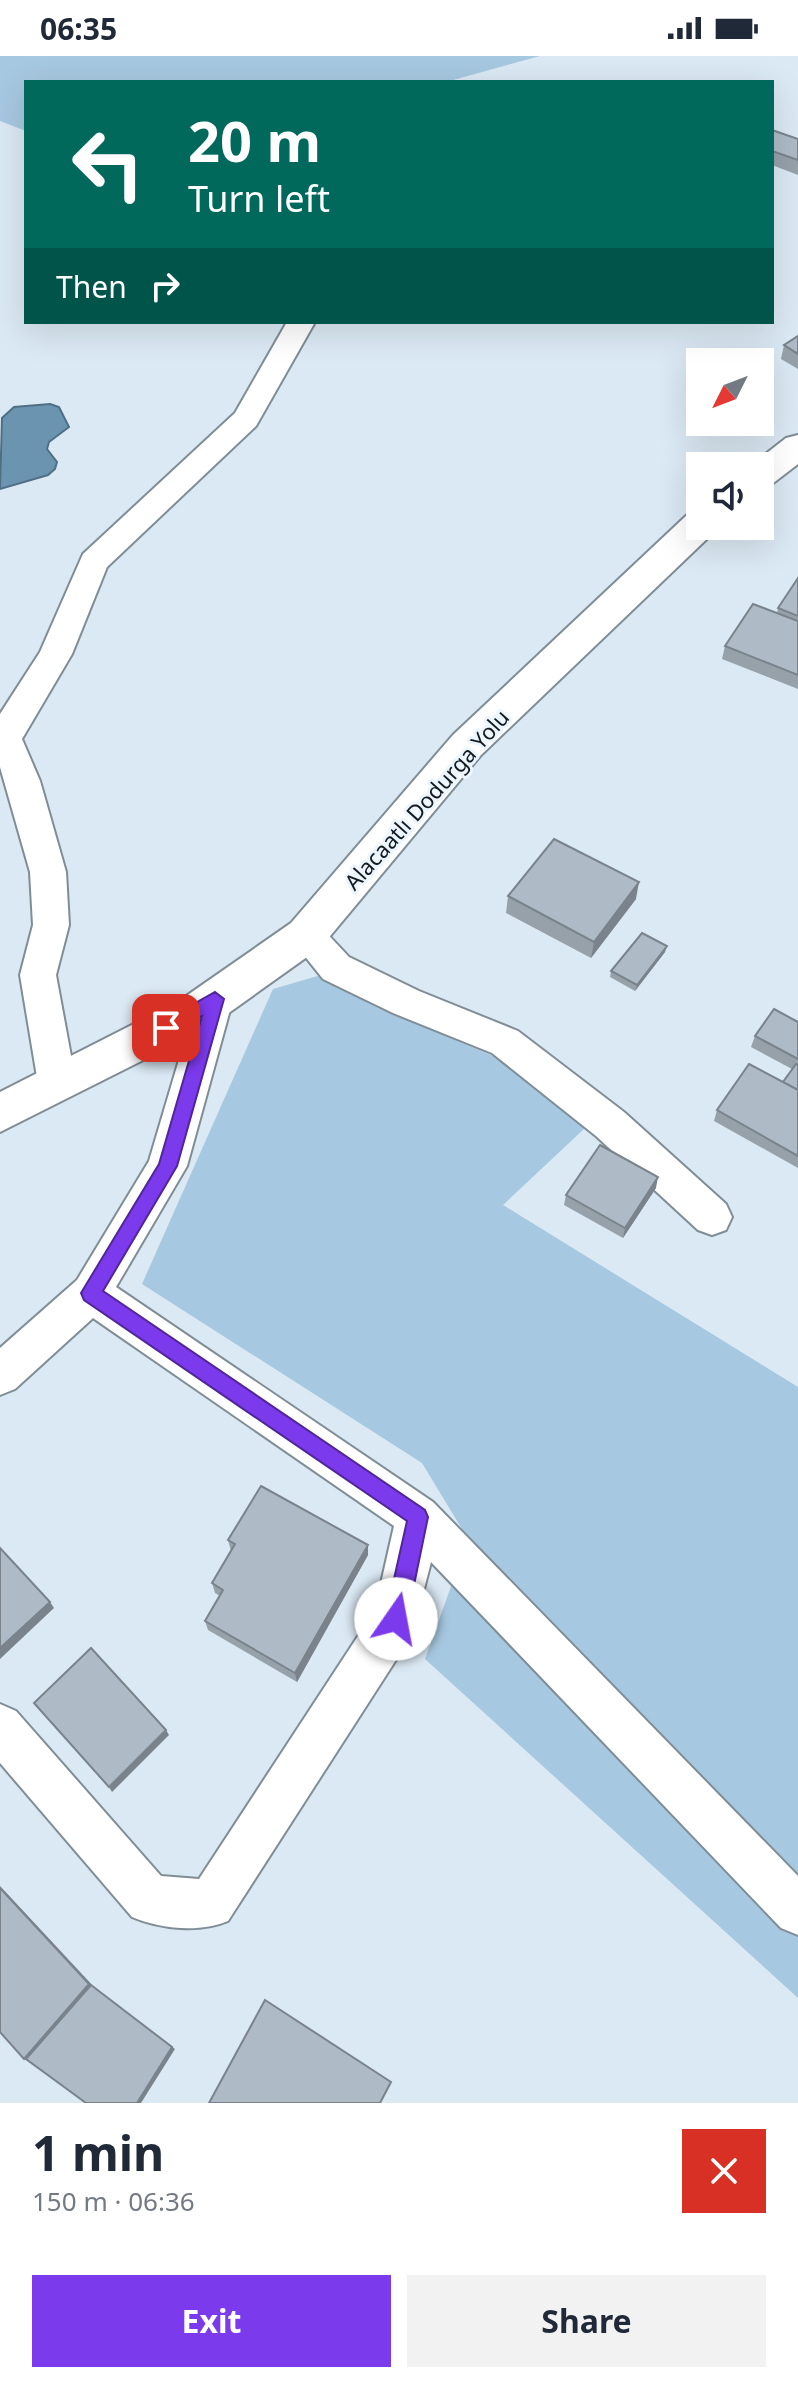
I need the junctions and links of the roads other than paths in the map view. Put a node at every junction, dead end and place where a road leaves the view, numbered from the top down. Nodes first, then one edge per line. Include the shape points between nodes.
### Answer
1 (300, 324) edge
2 (798, 446) edge
3 (774, 465) edge
4 (686, 537) edge
5 (3, 733) edge
6 (306, 935) junction
7 (215, 999) junction
8 (57, 1083) junction
9 (4, 1107) edge
10 (712, 1217) dead end
11 (91, 1293) junction
12 (0, 1375) edge
13 (418, 1517) junction
14 (0, 1727) edge
15 (798, 1911) edge

1 - 5 street via 246,419 94,562 56,654
2 - 3 street
4 - 6 street, Alacaatlı Dodurga Yolu via 467,745
5 - 8 street via 23,781 48,872 51,925 38,975
6 - 7 street, Alacaatlı Dodurga Yolu
6 - 10 street via 336,968 505,1042 586,1103
7 - 8 street, Alacaatlı Dodurga Yolu
7 - 11 street via 167,1166
8 - 9 street, Alacaatlı Dodurga Yolu
11 - 12 street
11 - 13 street
13 - 14 street via 396,1619 211,1904 149,1900
13 - 15 street

